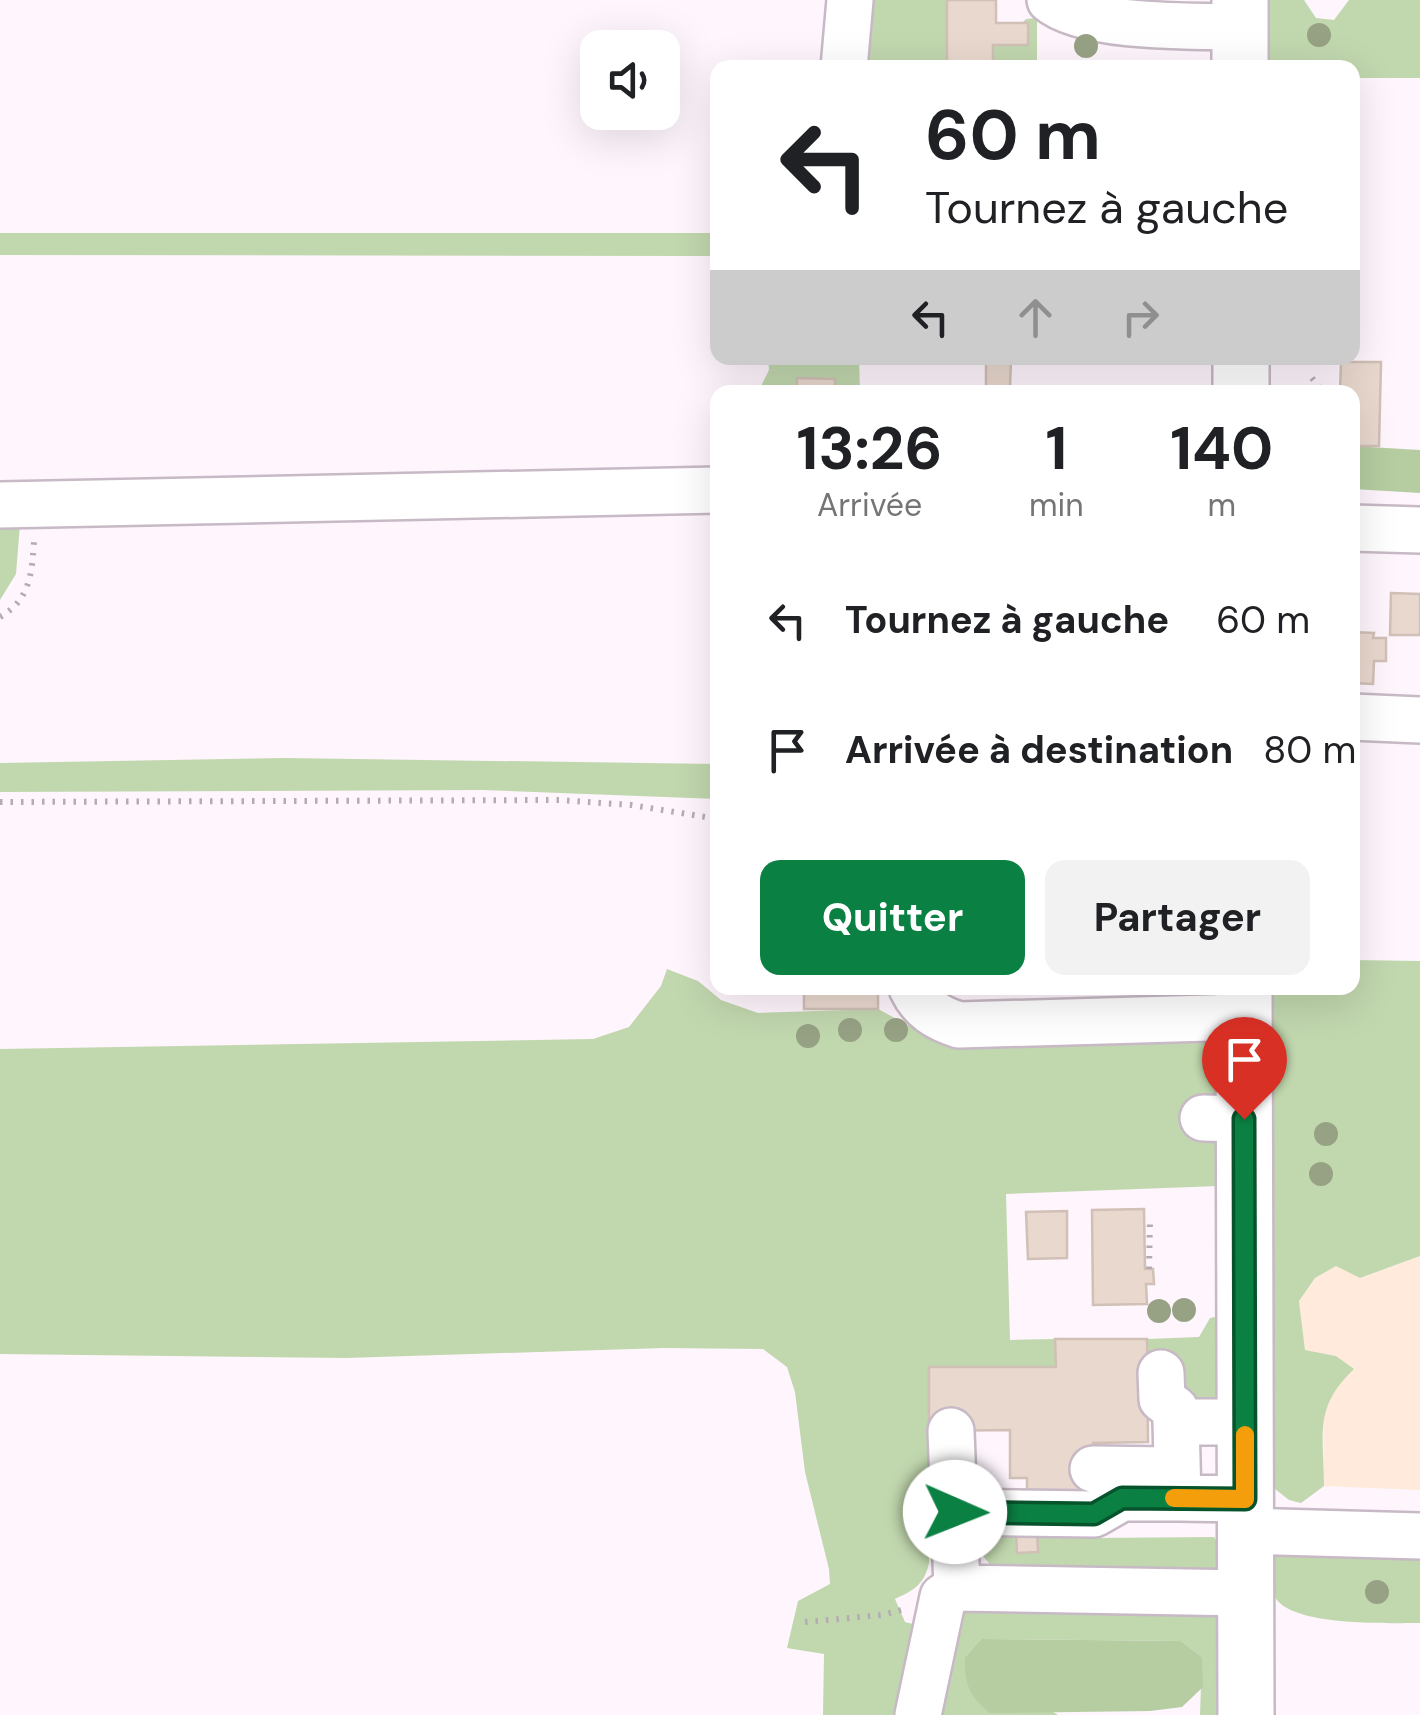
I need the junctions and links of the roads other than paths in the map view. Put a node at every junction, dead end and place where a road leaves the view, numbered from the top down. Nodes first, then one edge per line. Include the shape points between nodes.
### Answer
1 (850, 0) edge
2 (1050, 0) edge
3 (1240, 32) edge
4 (845, 60) edge
5 (710, 490) edge
6 (18, 505) edge
7 (1360, 528) edge
8 (1420, 530) edge
9 (1360, 717) edge
10 (1420, 720) edge
11 (915, 995) edge
12 (1244, 1002) edge
13 (1162, 1374) dead end
14 (1176, 1422) junction
15 (1245, 1422) junction
16 (950, 1431) dead end
17 (1093, 1469) dead end
18 (1177, 1484) junction
19 (955, 1512) junction
20 (1245, 1515) junction
21 (1420, 1536) edge
22 (1245, 1593) junction
23 (949, 1597) junction
24 (918, 1715) edge
25 (1246, 1715) edge

1 - 4 street
2 - 3 street via 1062,9 1147,24
5 - 6 street
7 - 8 street
9 - 10 street
11 - 12 street via 939,1019 959,1025
12 - 15 main road via 1223,1119
13 - 14 street via 1162,1399 1175,1409
14 - 15 street
14 - 18 street
15 - 20 main road
16 - 19 street
17 - 18 street
18 - 19 street via 1122,1498 1094,1514
18 - 20 street
19 - 23 street
20 - 21 street
20 - 22 main road
22 - 23 street
22 - 25 main road
23 - 24 street

